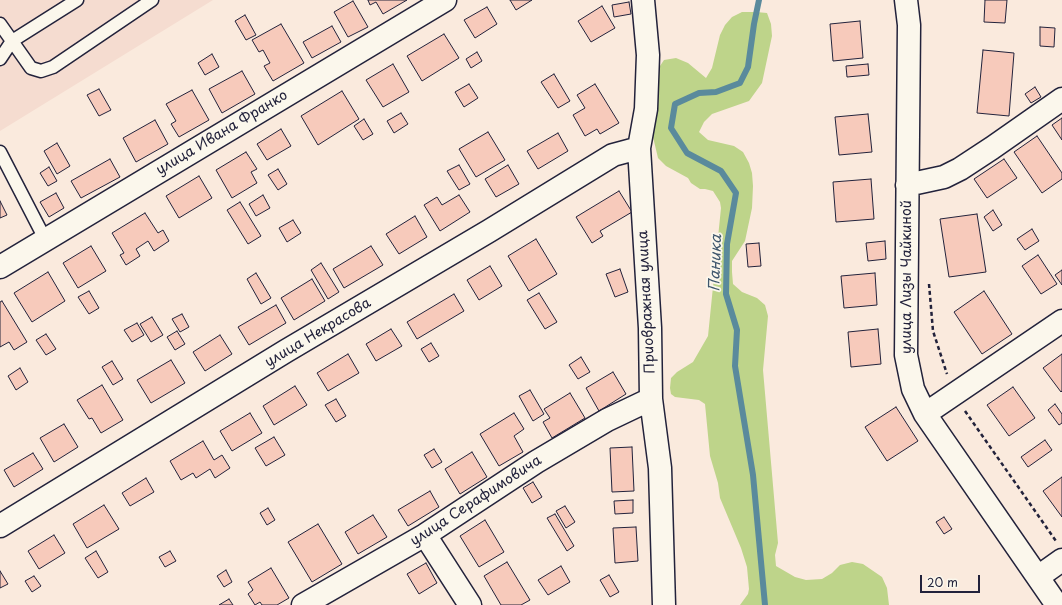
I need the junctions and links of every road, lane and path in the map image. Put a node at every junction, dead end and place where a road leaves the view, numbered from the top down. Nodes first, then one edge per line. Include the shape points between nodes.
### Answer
1 (77, 0) edge
2 (152, 0) edge
3 (445, 0) edge
4 (643, 0) edge
5 (906, 0) edge
6 (0, 24) edge
7 (12, 41) junction
8 (0, 59) edge
9 (1062, 98) edge
10 (639, 148) junction
11 (0, 152) edge
12 (907, 185) junction
13 (45, 239) junction
14 (0, 267) edge
15 (1062, 322) edge
16 (651, 399) junction
17 (925, 414) junction
18 (0, 526) edge
19 (425, 535) junction
20 (1062, 560) edge
21 (1038, 577) junction
22 (303, 605) edge
23 (470, 605) edge
24 (664, 605) edge
25 (1057, 605) edge

1 - 7 lane
2 - 7 lane via 53,67 41,71 31,68
3 - 13 street, улица Ивана Франко
4 - 10 street, Приовражная улица via 648,55 646,109
5 - 12 street, улица Лизы Чайкиной via 909,25
6 - 7 lane
7 - 8 lane
9 - 12 street via 960,169 944,177
10 - 16 street, Приовражная улица via 650,328
10 - 18 street, улица Некрасова via 613,155
11 - 13 lane
12 - 17 street, улица Лизы Чайкиной via 906,355 913,389
13 - 14 street, улица Ивана Франко
15 - 17 street
16 - 19 street, улица Серафимовича via 607,420 536,462
16 - 24 street, Приовражная улица via 660,468
17 - 21 street, улица Лизы Чайкиной
19 - 22 street, улица Серафимовича
19 - 23 street
20 - 21 street
21 - 25 street, улица Лизы Чайкиной

